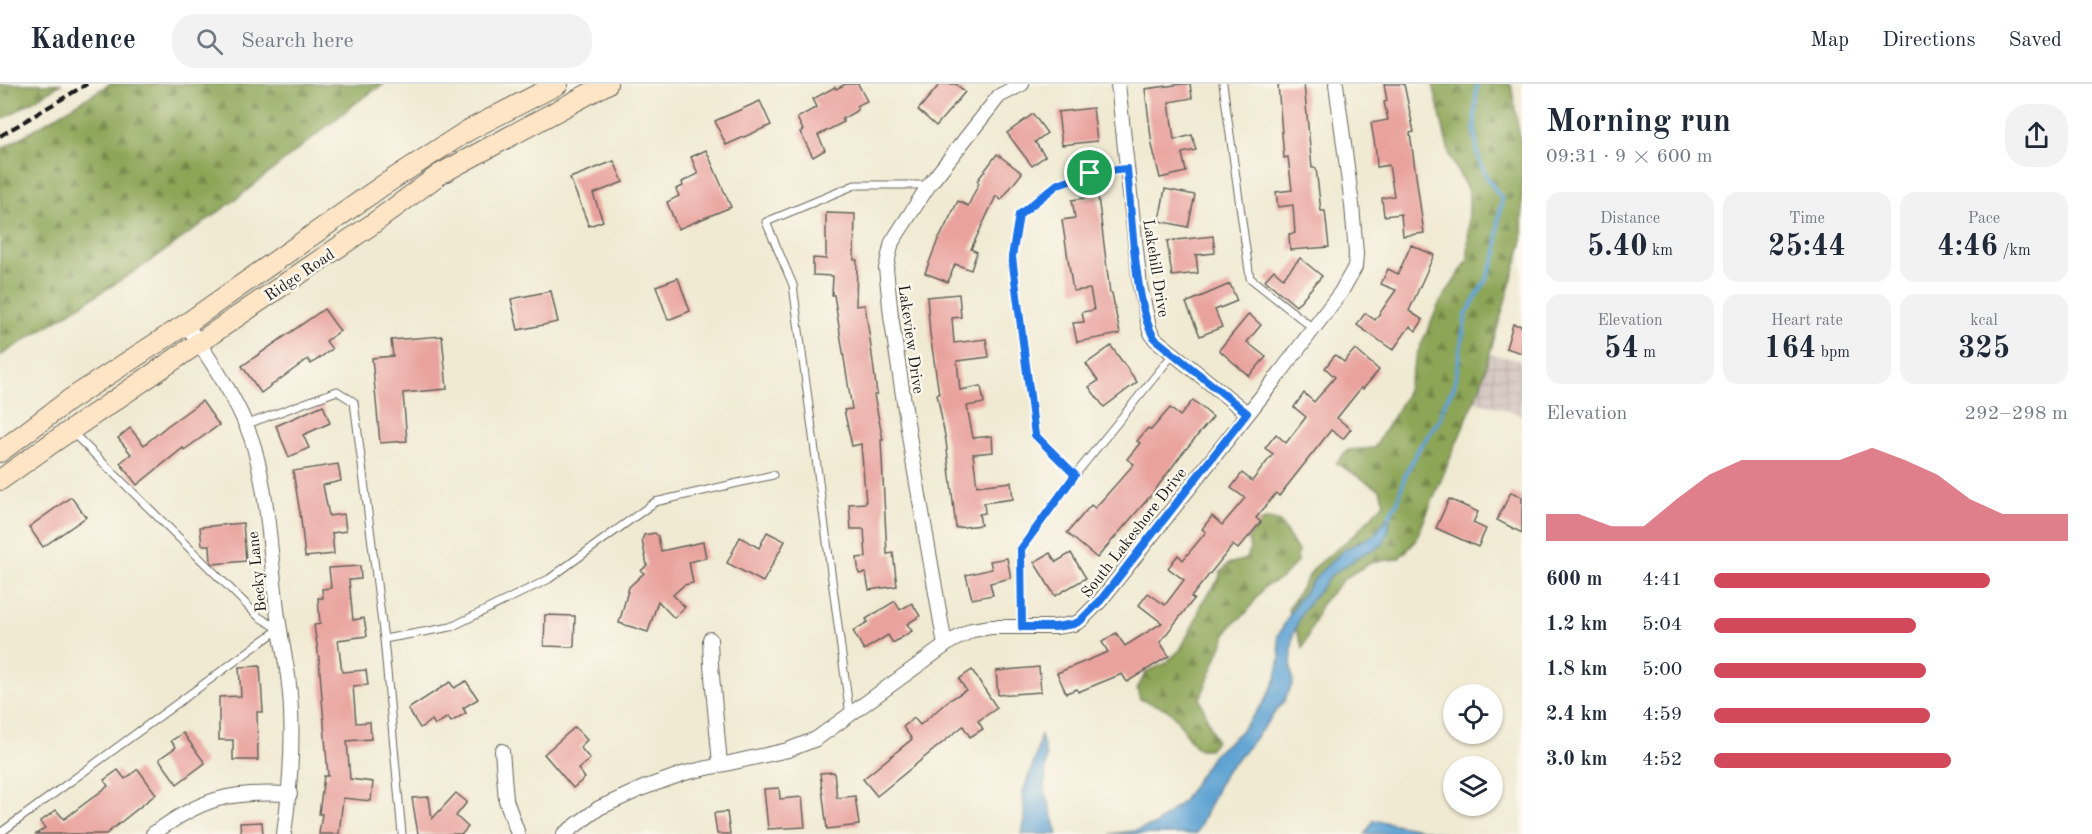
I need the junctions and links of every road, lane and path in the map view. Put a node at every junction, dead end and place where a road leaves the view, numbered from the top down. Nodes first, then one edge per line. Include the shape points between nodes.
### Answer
1 (558, 84) edge
2 (607, 84) edge
3 (1022, 84) edge
4 (1118, 84) edge
5 (1223, 84) edge
6 (1336, 84) edge
7 (996, 90) edge
8 (495, 117) junction
9 (507, 138) junction
10 (1127, 169) junction
11 (929, 185) junction
12 (186, 324) junction
13 (1314, 329) junction
14 (199, 342) junction
15 (1174, 353) junction
16 (1247, 413) junction
17 (245, 425) junction
18 (70, 430) junction
19 (0, 452) edge
20 (2, 474) edge
21 (773, 475) dead end
22 (1075, 475) junction
23 (1022, 627) junction
24 (279, 629) junction
25 (384, 639) junction
26 (710, 639) dead end
27 (945, 645) junction
28 (850, 716) junction
29 (502, 751) dead end
30 (720, 764) junction
31 (290, 794) junction
32 (0, 833) edge
33 (153, 834) edge
34 (284, 834) edge
35 (402, 834) edge
36 (518, 834) edge
37 (564, 834) edge

1 - 8 main road, Ridge Road
2 - 9 main road, Ridge Road
3 - 7 street, Lakeview Drive
4 - 10 street, Lakehill Drive
5 - 13 lane via 1250,278
6 - 13 street, South Lakeshore Drive via 1352,204 1355,267
7 - 11 street, Lakeview Drive
8 - 9 main road
8 - 12 main road, Ridge Road via 382,186
9 - 14 main road, Ridge Road via 440,174
10 - 15 street, Lakehill Drive via 1140,286 1150,331
10 - 22 lane via 1090,173 1058,184 1019,215 1012,257 1035,435
11 - 27 street, Lakeview Drive via 892,242 886,268 912,455
11 - 28 lane via 855,185 766,222 793,285
12 - 14 street, Becky Lane
12 - 19 main road, Ridge Road via 69,400
13 - 16 street, South Lakeshore Drive
14 - 17 street, Becky Lane
14 - 18 main road, Ridge Road
15 - 16 street, Lakehill Drive
15 - 22 lane
16 - 23 street, South Lakeshore Drive via 1100,601 1080,621 1055,627
17 - 24 street, Becky Lane via 254,448 267,519
17 - 25 lane via 337,391 354,402
18 - 20 main road, Ridge Road
18 - 24 lane via 259,617
21 - 25 lane via 655,502 549,579 451,627
22 - 23 lane via 1021,549
23 - 27 street, South Lakeshore Drive via 972,630
24 - 31 street, Becky Lane via 288,676
24 - 32 lane
25 - 35 lane
26 - 30 street
27 - 28 street, South Lakeshore Drive
28 - 30 street, South Lakeshore Drive via 816,739 788,750
29 - 36 street via 506,800
30 - 37 street, South Lakeshore Drive via 643,788 600,808
31 - 33 street via 256,792 222,797 189,809
31 - 34 street, Becky Lane

